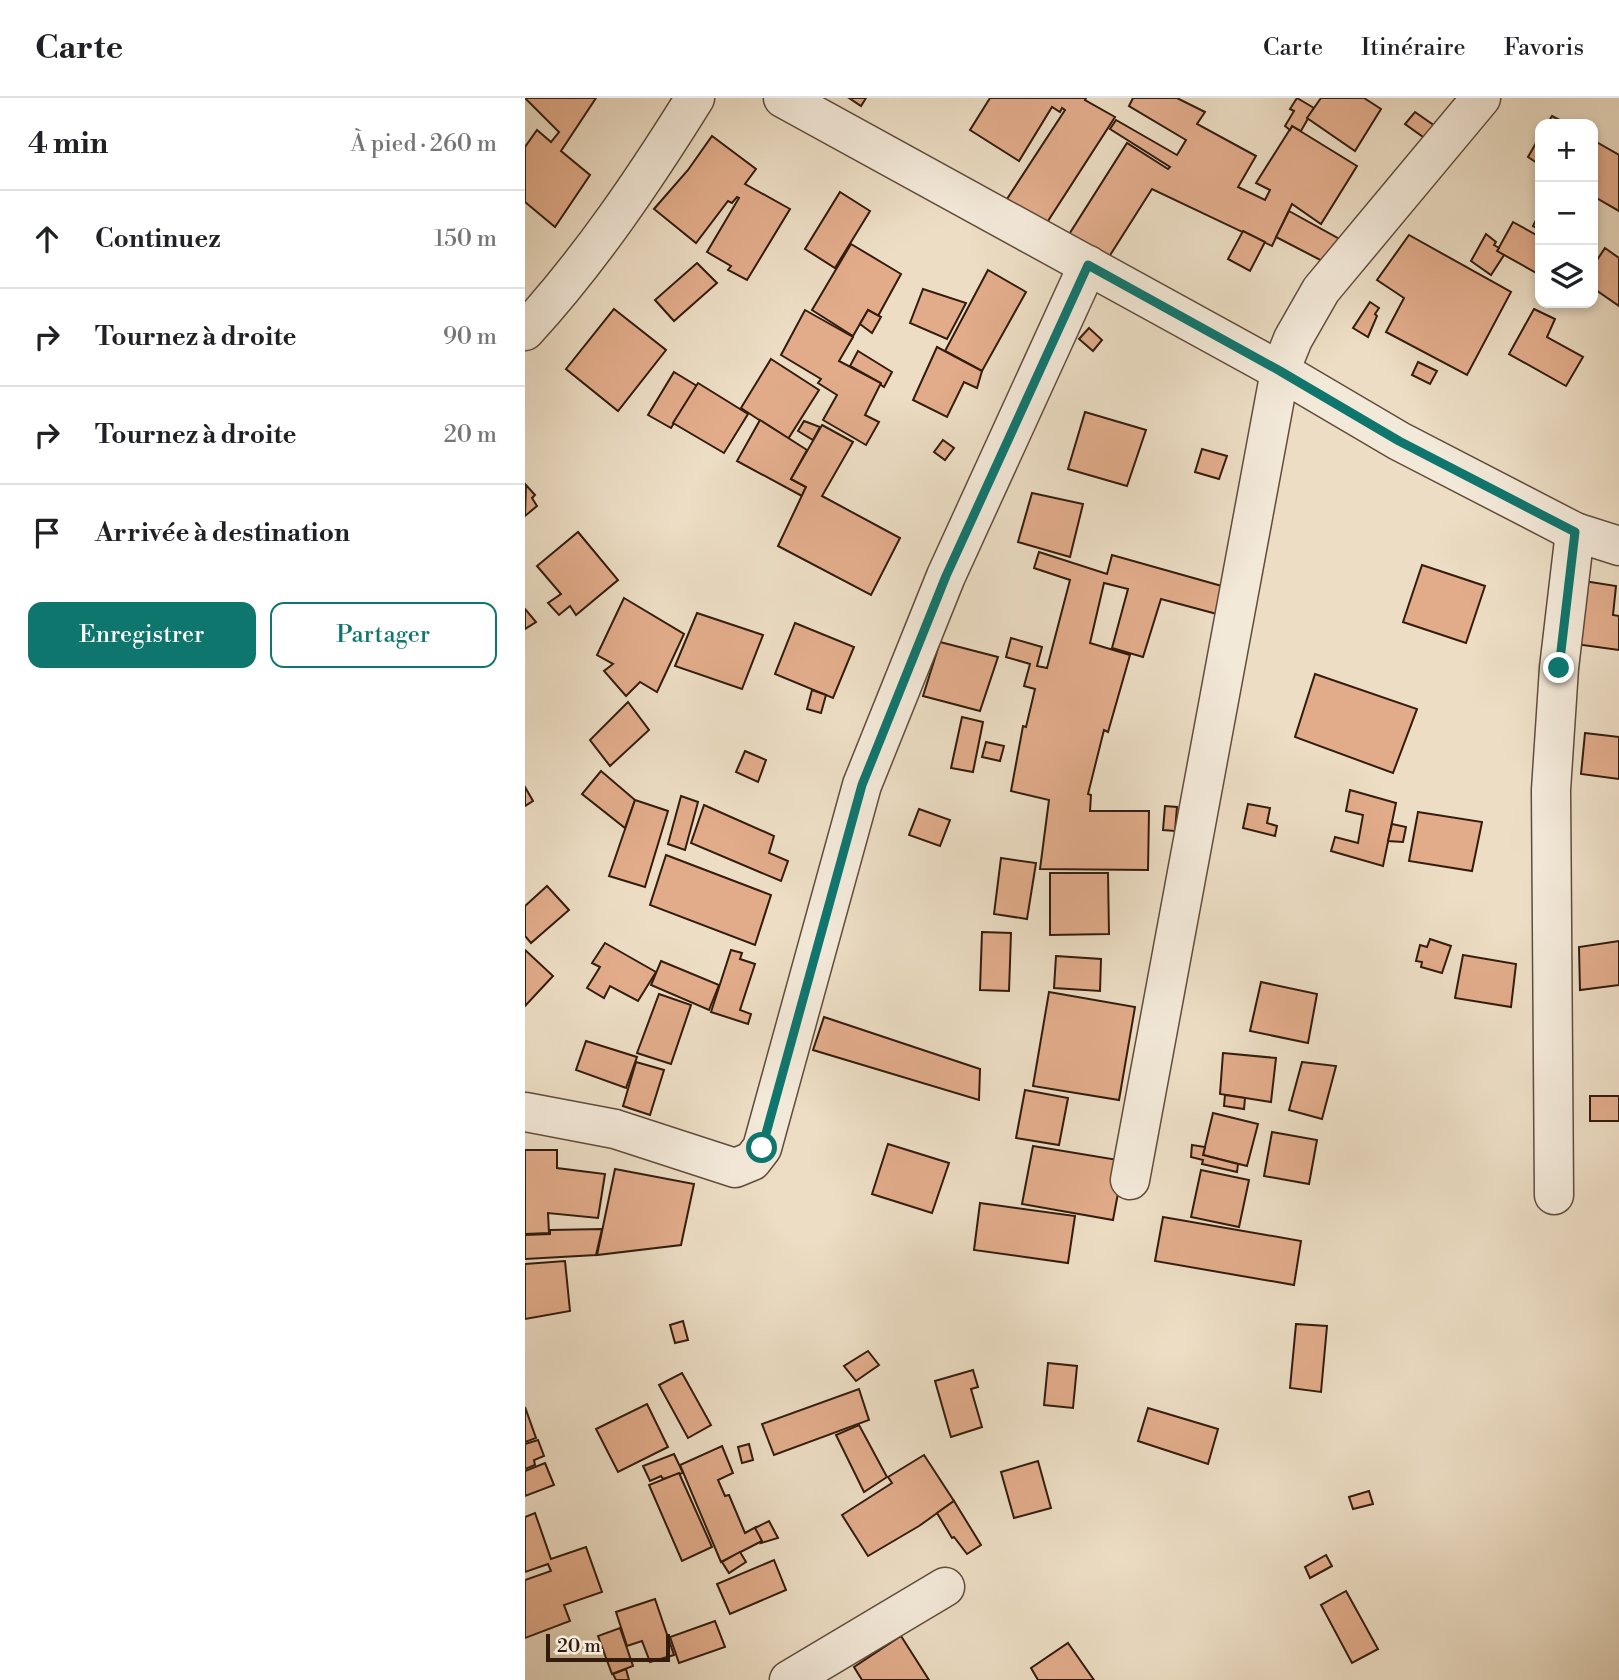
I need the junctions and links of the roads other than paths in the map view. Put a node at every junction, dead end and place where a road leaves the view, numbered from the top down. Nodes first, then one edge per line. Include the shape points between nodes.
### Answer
1 (695, 98) edge
2 (783, 98) edge
3 (1481, 98) edge
4 (1088, 265) junction
5 (525, 331) edge
6 (1280, 371) junction
7 (1575, 532) junction
8 (1619, 546) edge
9 (525, 1112) edge
10 (1130, 1180) dead end
11 (1554, 1195) dead end
12 (945, 1587) dead end
13 (789, 1680) edge

1 - 5 street via 645,177 562,290
2 - 4 street
3 - 6 street via 1321,290
4 - 6 street
4 - 9 street via 946,576 862,785 762,1148 752,1161 735,1168 615,1129
6 - 7 street via 1399,441
6 - 10 street
7 - 8 street
7 - 11 street via 1551,789
12 - 13 street

